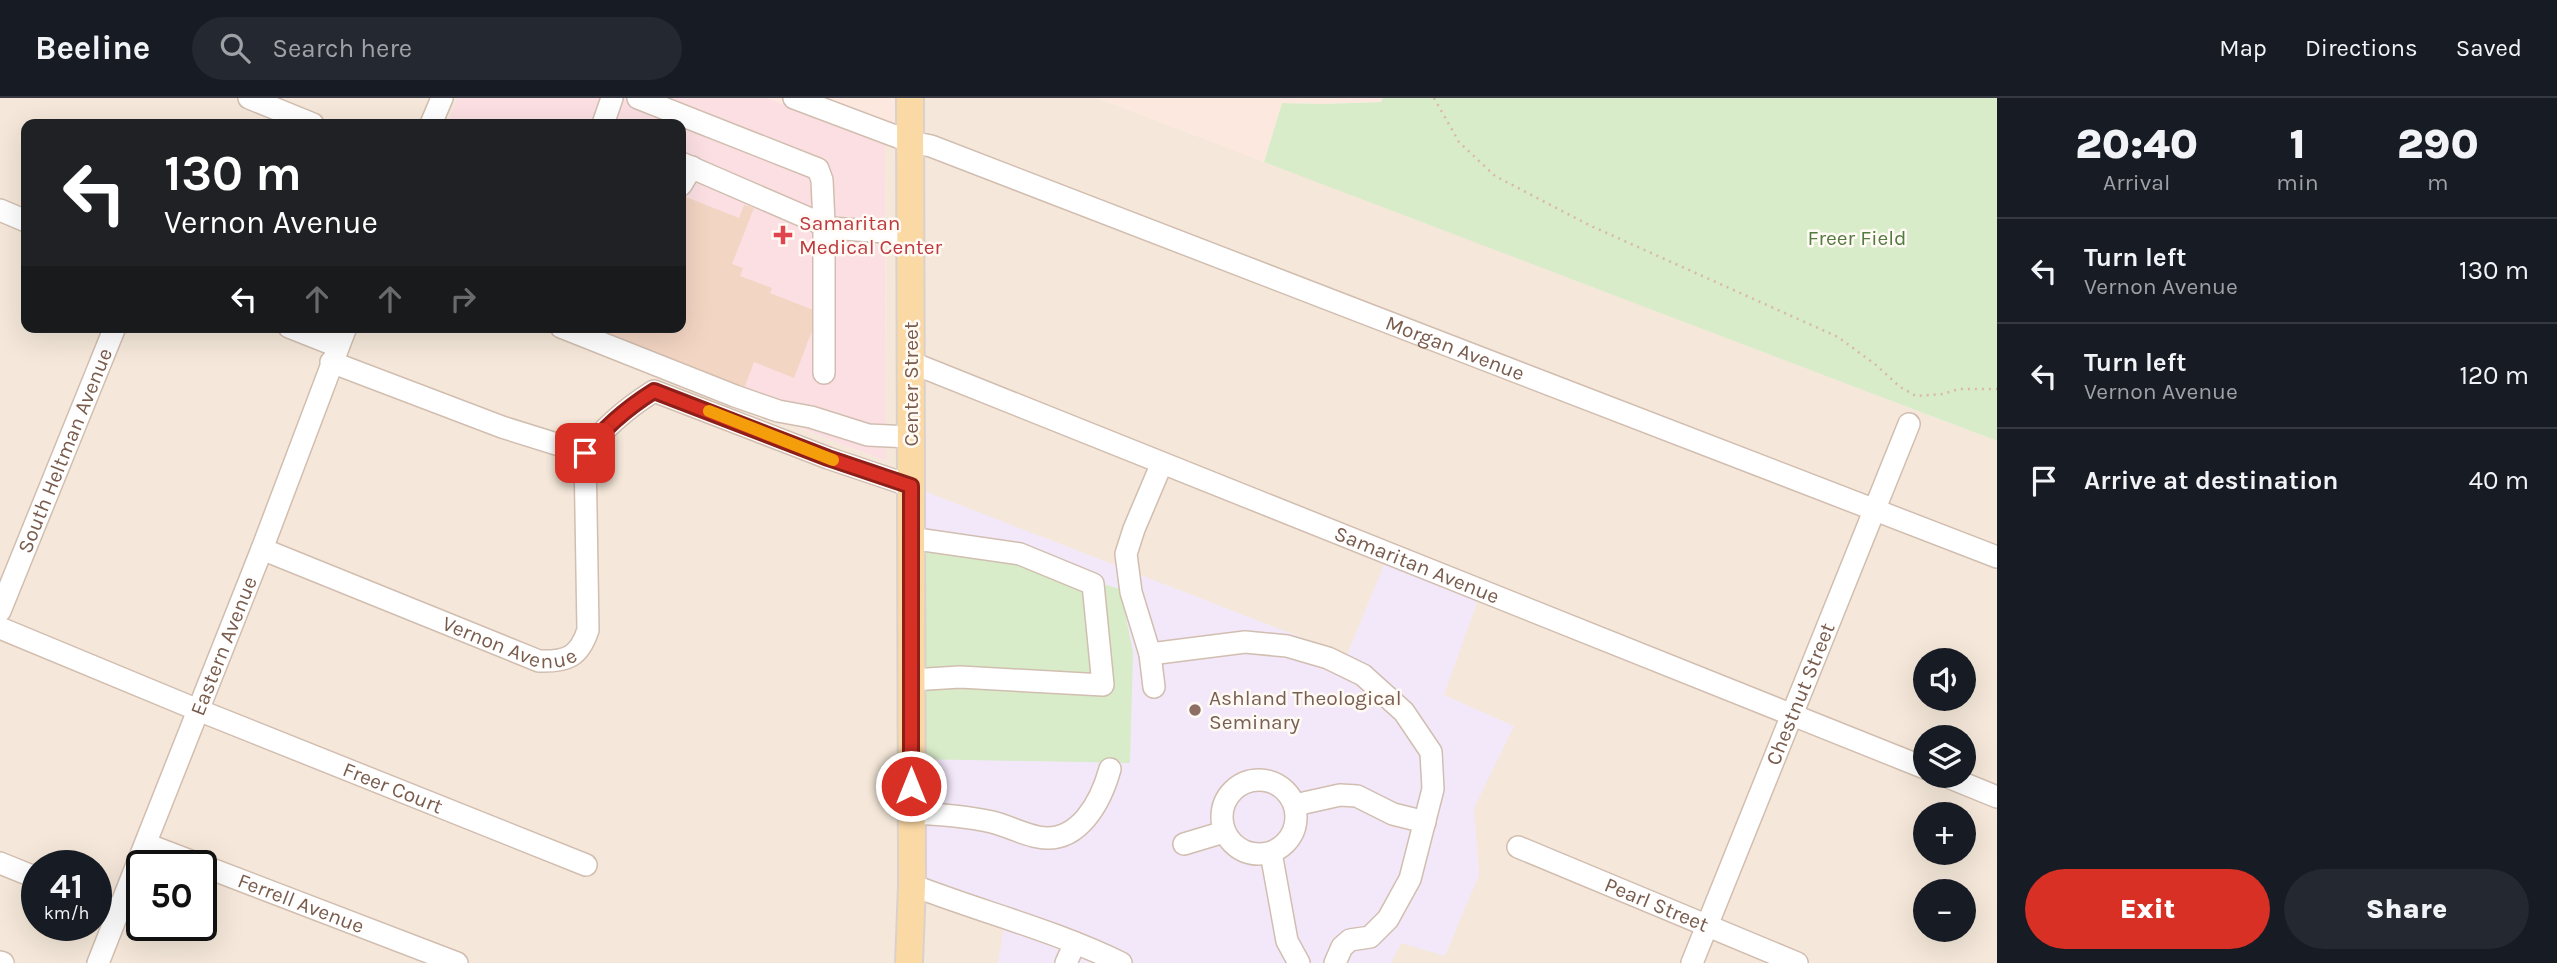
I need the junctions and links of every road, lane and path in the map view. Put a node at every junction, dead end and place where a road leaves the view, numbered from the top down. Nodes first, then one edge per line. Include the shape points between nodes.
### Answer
1 (249, 98) edge
2 (442, 98) edge
3 (612, 98) edge
4 (638, 98) edge
5 (794, 98) edge
6 (910, 98) edge
7 (1434, 98) edge
8 (301, 119) edge
9 (436, 119) edge
10 (605, 119) edge
11 (911, 142) junction
12 (686, 173) edge
13 (0, 210) edge
14 (21, 219) edge
15 (824, 223) junction
16 (911, 234) junction
17 (113, 333) edge
18 (305, 333) edge
19 (576, 333) edge
20 (338, 345) edge
21 (910, 362) junction
22 (824, 373) dead end
23 (1997, 389) edge
24 (1909, 424) dead end
25 (910, 437) junction
26 (585, 453) junction
27 (1162, 463) junction
28 (911, 486) junction
29 (1874, 509) junction
30 (911, 538) junction
31 (262, 549) junction
32 (1997, 558) edge
33 (0, 611) edge
34 (0, 628) edge
35 (1150, 654) junction
36 (911, 680) junction
37 (1154, 687) dead end
38 (198, 710) junction
39 (1792, 715) junction
40 (1913, 763) edge
41 (1110, 769) dead end
42 (1974, 788) edge
43 (1997, 797) edge
44 (1295, 804) junction
45 (911, 813) junction
46 (1425, 822) junction
47 (1224, 832) junction
48 (146, 844) junction
49 (1184, 844) dead end
50 (1518, 847) dead end
51 (1271, 852) junction
52 (0, 863) edge
53 (586, 865) dead end
54 (21, 872) edge
55 (912, 885) junction
56 (112, 909) edge
57 (118, 911) junction
58 (1707, 926) junction
59 (1075, 943) junction
60 (1333, 960) edge
61 (98, 963) edge
62 (457, 963) edge
63 (909, 963) edge
64 (1066, 963) edge
65 (1121, 963) edge
66 (1299, 963) edge
67 (1692, 963) edge
68 (1797, 963) edge

1 - 8 street
2 - 9 street
3 - 10 street
4 - 15 street via 818,169
5 - 11 street, Morgan Avenue
6 - 11 main road, Center Street
7 - 23 path via 1460,142 1495,176 1589,225 1838,337 1916,396
11 - 16 main road, Center Street
11 - 29 street, Morgan Avenue
12 - 15 street
13 - 14 street
15 - 16 street via 851,231
15 - 22 street
16 - 21 main road, Center Street
17 - 33 street, South Heltman Avenue
18 - 20 street
19 - 25 street via 778,411 868,435
20 - 26 street via 502,427
20 - 31 street, Eastern Avenue
21 - 25 main road, Center Street
21 - 27 street, Samaritan Avenue
24 - 29 street, Chestnut Street
25 - 28 main road, Center Street
26 - 28 street via 625,409 654,391
26 - 31 street, Vernon Avenue via 588,630 577,652 563,660 539,661
27 - 35 street via 1126,554 1131,592
27 - 39 street, Samaritan Avenue
28 - 30 main road, Center Street
29 - 32 street, Morgan Avenue
29 - 39 street, Chestnut Street
30 - 36 main road, Center Street
30 - 36 street via 1020,554 1093,584 1104,685 960,677
31 - 38 street, Eastern Avenue
34 - 38 street, Freer Court
35 - 37 street
35 - 46 street via 1245,642 1287,646 1363,675 1404,712 1431,752 1433,789
36 - 45 main road, Center Street
38 - 48 street, Eastern Avenue
38 - 53 street, Freer Court
39 - 40 street, Samaritan Avenue
39 - 58 street, Chestnut Street
41 - 45 street via 1104,790 1083,823 1056,836 1040,837 959,816
42 - 43 street
44 - 46 street via 1357,796 1393,814
44 - 47 street via 1280,786 1247,781 1236,786 1221,810
44 - 51 street via 1293,834
45 - 55 main road, Center Street
46 - 60 street via 1410,879 1388,919 1370,937 1350,940
47 - 49 street
47 - 51 street via 1244,851
48 - 57 street, Eastern Avenue
48 - 62 street, Ferrell Avenue
50 - 58 street, Pearl Street
51 - 66 street via 1287,941
52 - 54 street
55 - 59 street
55 - 63 main road, Center Street
56 - 57 street
57 - 61 street, Eastern Avenue
58 - 67 street, Chestnut Street
58 - 68 street, Pearl Street
59 - 64 street
59 - 65 street

